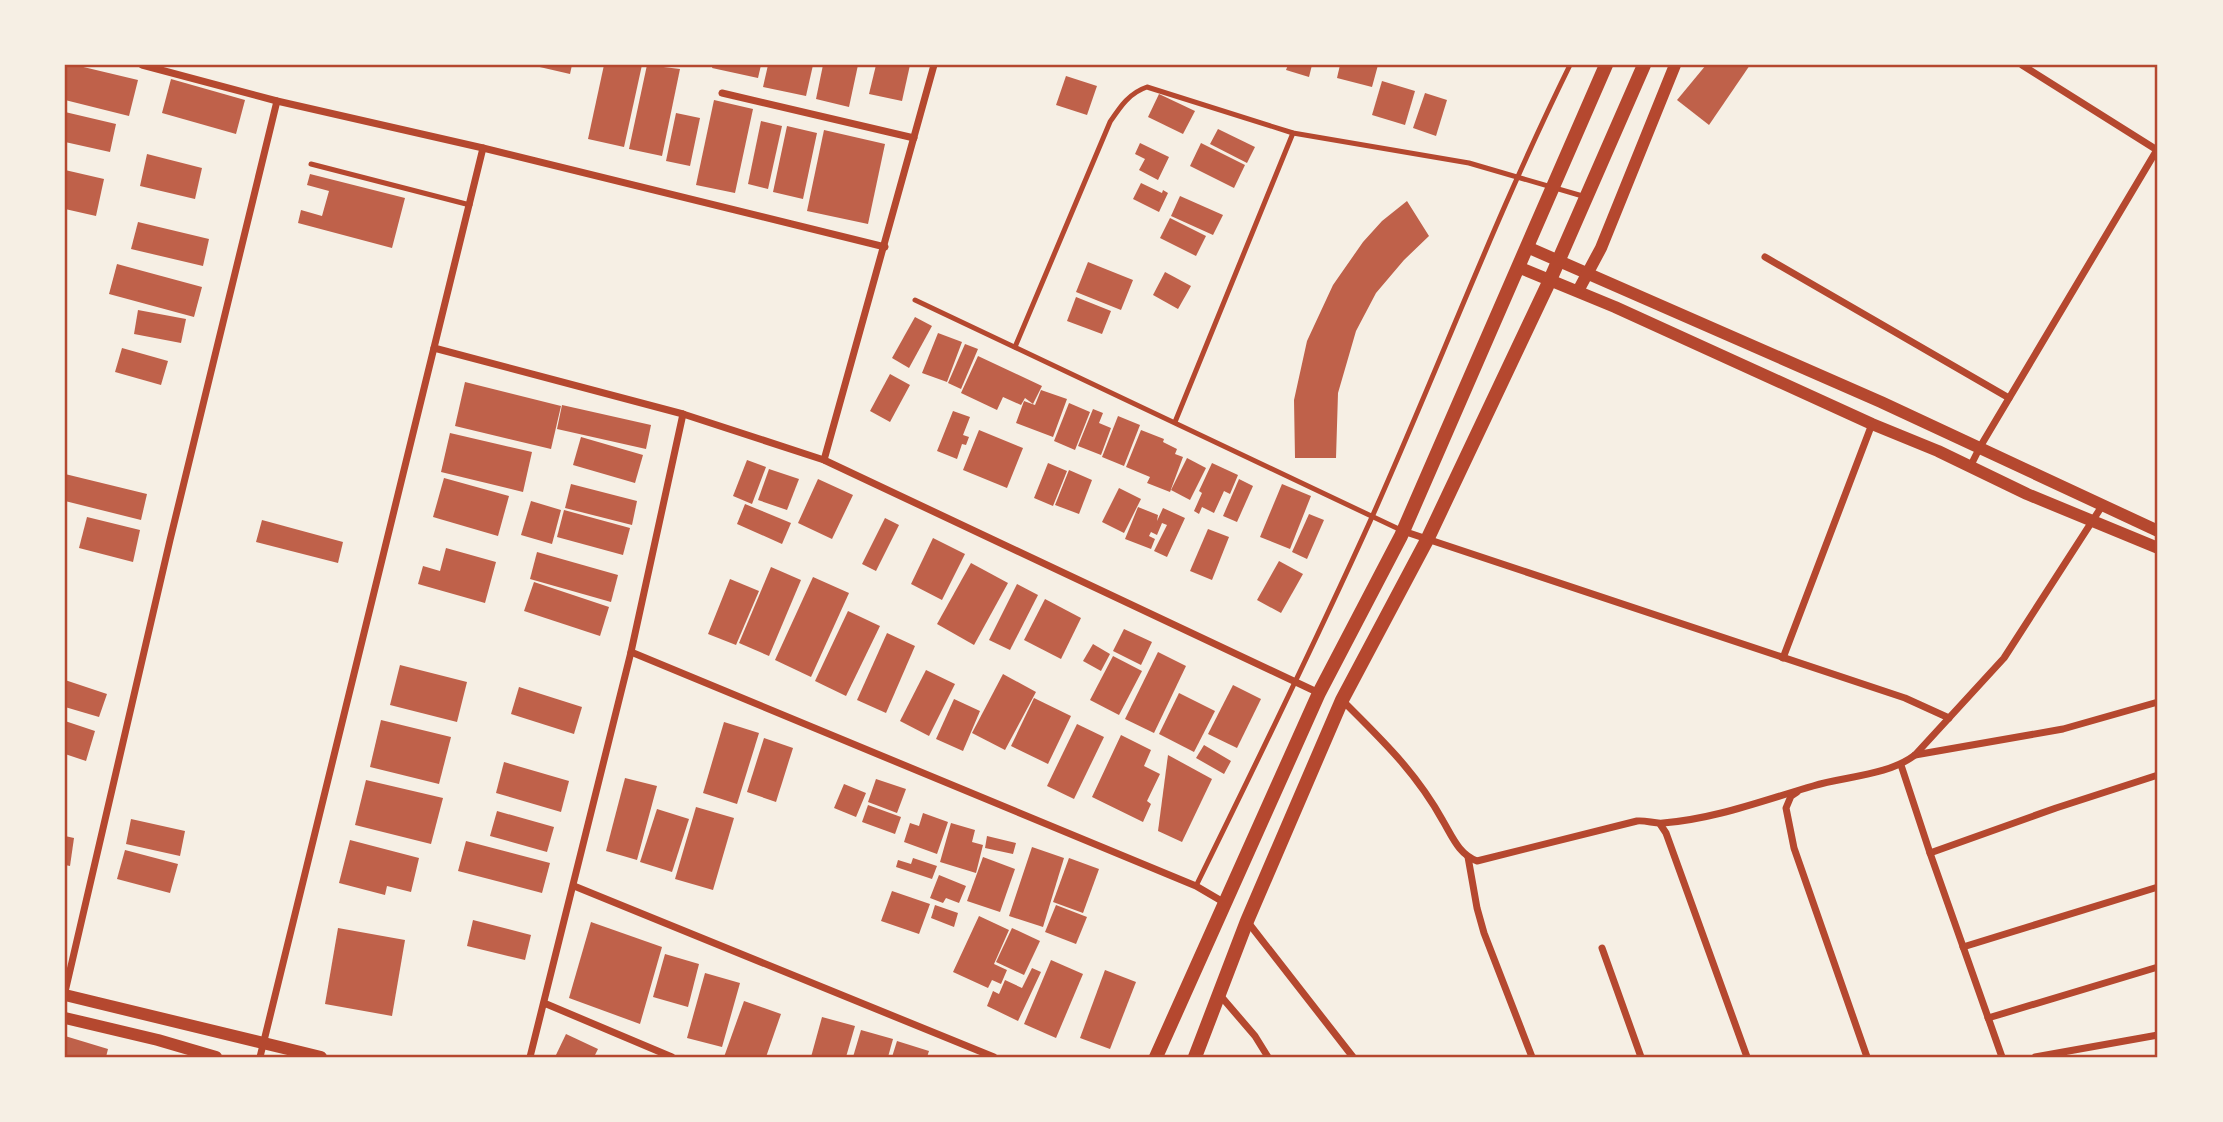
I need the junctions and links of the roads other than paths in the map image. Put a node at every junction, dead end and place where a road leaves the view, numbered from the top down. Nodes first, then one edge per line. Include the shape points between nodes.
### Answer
1 (142, 65) edge
2 (934, 65) edge
3 (1570, 65) edge
4 (1606, 65) edge
5 (1644, 65) edge
6 (1675, 65) edge
7 (2022, 65) edge
8 (723, 93) dead end
9 (277, 100) junction
10 (1293, 133) junction
11 (914, 138) junction
12 (483, 148) junction
13 (2157, 149) edge
14 (311, 164) dead end
15 (1517, 177) junction
16 (1555, 186) junction
17 (1586, 197) junction
18 (470, 205) junction
19 (885, 247) junction
20 (1527, 247) junction
21 (1765, 257) dead end
22 (1558, 260) junction
23 (1518, 267) junction
24 (1588, 273) junction
25 (1550, 280) junction
26 (1578, 292) junction
27 (915, 300) dead end
28 (1015, 347) junction
29 (434, 348) junction
30 (2009, 398) junction
31 (683, 414) junction
32 (1175, 422) junction
33 (1872, 424) junction
34 (1980, 447) junction
35 (824, 460) junction
36 (1970, 467) junction
37 (2102, 506) junction
38 (1372, 516) junction
39 (2092, 521) junction
40 (1403, 531) junction
41 (2158, 531) edge
42 (1427, 540) junction
43 (2158, 548) edge
44 (631, 652) junction
45 (1783, 658) junction
46 (1296, 682) junction
47 (1319, 692) junction
48 (1342, 700) junction
49 (2158, 702) edge
50 (1949, 719) junction
51 (1915, 755) junction
52 (1901, 765) junction
53 (2158, 775) edge
54 (1800, 790) junction
55 (1660, 824) junction
56 (1930, 853) junction
57 (1468, 858) junction
58 (574, 886) junction
59 (1196, 886) junction
60 (2158, 887) edge
61 (1225, 904) junction
62 (1247, 921) junction
63 (1963, 947) junction
64 (1602, 948) dead end
65 (2158, 967) edge
66 (1219, 993) junction
67 (65, 994) edge
68 (544, 1003) junction
69 (1988, 1017) junction
70 (65, 1018) edge
71 (2158, 1035) edge
72 (263, 1044) junction
73 (216, 1057) edge
74 (260, 1057) edge
75 (321, 1057) edge
76 (530, 1057) edge
77 (672, 1057) edge
78 (994, 1057) edge
79 (1156, 1057) edge
80 (1195, 1057) edge
81 (1268, 1057) edge
82 (1353, 1057) edge
83 (1532, 1057) edge
84 (1641, 1057) edge
85 (1747, 1057) edge
86 (1867, 1057) edge
87 (2002, 1057) edge
88 (2035, 1057) edge

1 - 9 street
2 - 11 street
3 - 15 lane
4 - 16 main road
5 - 17 main road
6 - 24 street
7 - 13 street
8 - 11 street
9 - 12 street
9 - 67 street
10 - 15 lane via 1469,163
10 - 28 lane via 1147,87 1138,90 1110,122
10 - 32 lane
11 - 19 street
12 - 18 street
12 - 19 street
13 - 30 street
14 - 18 lane
15 - 16 lane
15 - 38 lane
16 - 17 lane
16 - 20 main road
17 - 22 main road
18 - 29 street
19 - 35 street
20 - 22 street
20 - 23 main road
21 - 30 street
22 - 24 street
22 - 25 main road
23 - 25 street
23 - 40 main road
24 - 26 street
24 - 34 street
25 - 26 street
25 - 42 main road
26 - 33 street
27 - 28 lane
28 - 32 lane
29 - 31 street
29 - 72 street
30 - 34 street
31 - 35 street
31 - 44 street
32 - 38 lane
33 - 36 street
33 - 45 street
34 - 36 street
34 - 37 street
35 - 46 street
36 - 39 street
37 - 39 street
37 - 41 street
38 - 40 lane
38 - 46 lane
39 - 43 street
39 - 50 street via 2004,658
40 - 42 street
40 - 47 main road
42 - 45 street
42 - 48 main road
44 - 58 street
44 - 59 street
45 - 50 street via 1905,698
46 - 47 street
46 - 59 lane
47 - 61 main road
48 - 57 street via 1404,762
48 - 62 main road
49 - 51 street via 2063,729
50 - 51 street
51 - 52 street
52 - 54 street
52 - 56 street
53 - 56 street
54 - 55 street via 1719,814
54 - 86 street via 1786,808 1794,848
55 - 57 street via 1637,821 1477,861
55 - 85 street
56 - 63 street
57 - 83 street via 1484,933
58 - 68 street
58 - 78 street
59 - 61 street
60 - 63 street
61 - 79 main road
62 - 66 main road
62 - 82 street
63 - 69 street
64 - 84 street
65 - 69 street
66 - 80 main road
66 - 81 street
67 - 72 street
68 - 76 street
68 - 77 street
69 - 87 street
70 - 73 street
71 - 88 street
72 - 74 street
72 - 75 street

